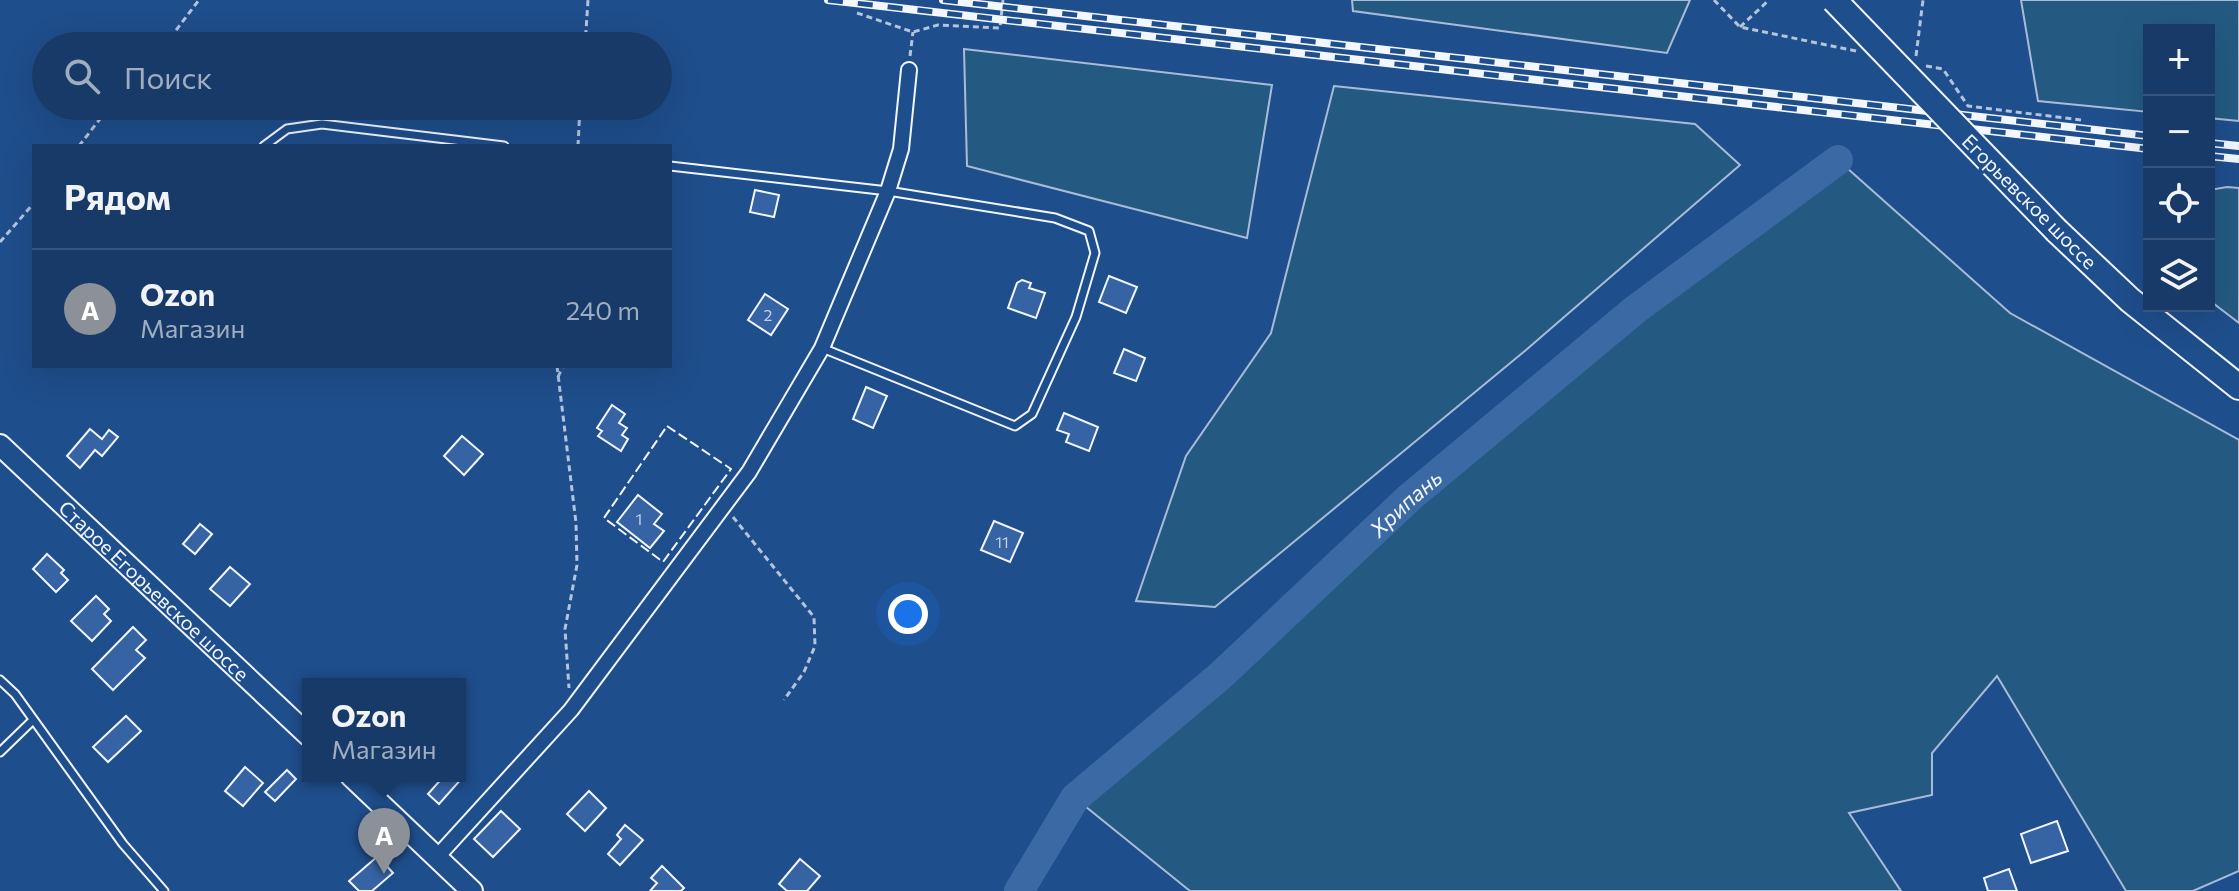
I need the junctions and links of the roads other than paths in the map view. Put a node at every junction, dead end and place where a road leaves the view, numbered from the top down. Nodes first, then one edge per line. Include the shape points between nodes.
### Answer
1 (1834, 0) edge
2 (909, 70) road end
3 (267, 144) edge
4 (487, 144) edge
5 (672, 166) edge
6 (888, 191) junction
7 (822, 348) junction
8 (2239, 387) edge
9 (0, 445) edge
10 (0, 680) edge
11 (32, 721) junction
12 (302, 729) edge
13 (0, 752) edge
14 (357, 782) edge
15 (437, 857) junction
16 (462, 887) edge
17 (164, 891) edge

1 - 8 main road, Егорьевское шоссе, bridge via 2057,231 2130,300
2 - 6 street via 901,149
3 - 4 lane via 287,129 322,124
5 - 6 lane
6 - 7 street
6 - 7 lane via 1055,218 1089,231 1095,253 1076,317 1032,414 1015,426
7 - 15 street via 725,507 571,710
9 - 12 main road, Старое Егорьевское шоссе
10 - 11 lane
11 - 13 lane
11 - 17 lane
14 - 15 main road
15 - 16 main road

